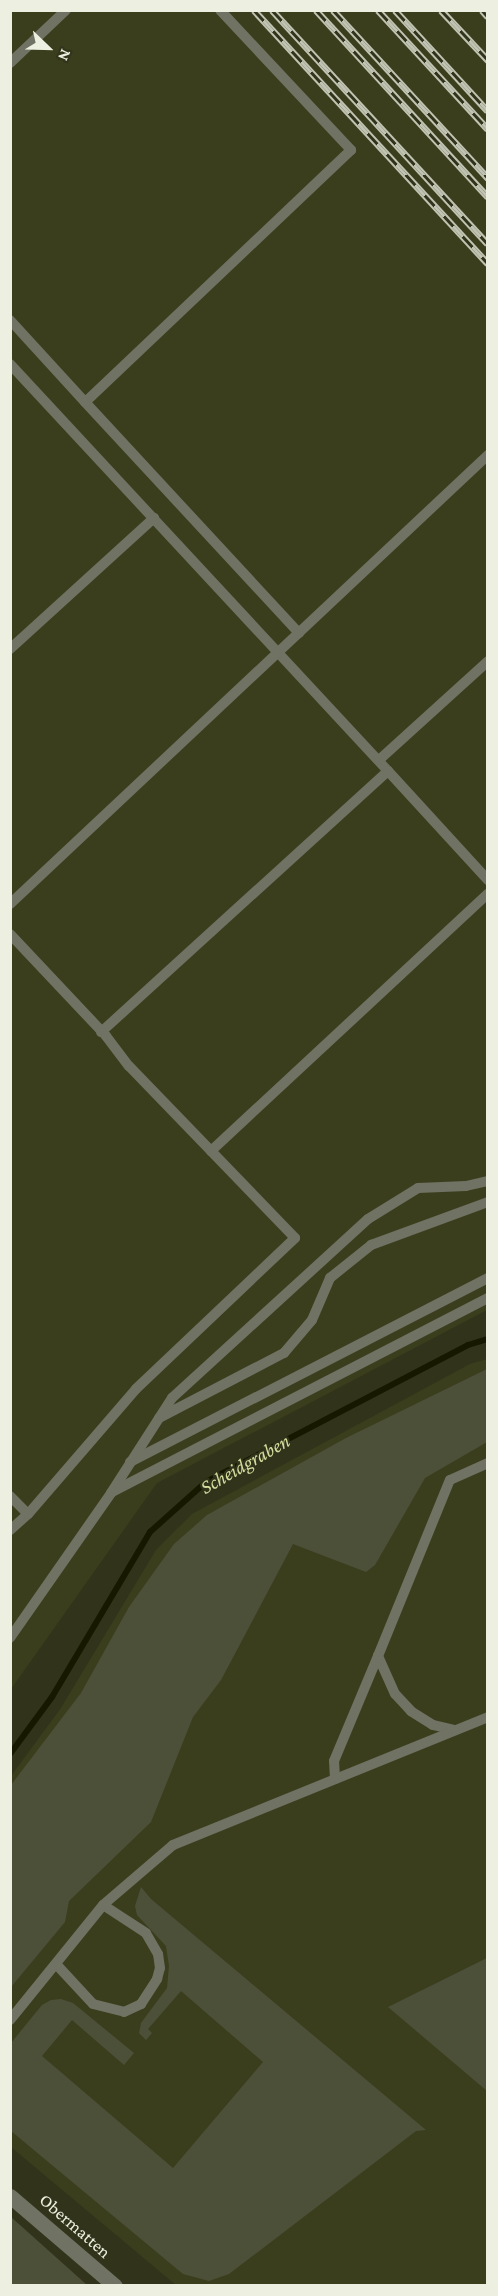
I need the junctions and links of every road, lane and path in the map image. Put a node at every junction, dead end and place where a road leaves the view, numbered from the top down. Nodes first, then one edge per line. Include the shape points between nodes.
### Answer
1 (66, 10) edge
2 (220, 10) edge
3 (10, 63) edge
4 (10, 321) edge
5 (10, 363) edge
6 (85, 402) junction
7 (488, 455) edge
8 (154, 518) junction
9 (298, 633) junction
10 (10, 649) edge
11 (279, 652) junction
12 (488, 661) edge
13 (379, 760) junction
14 (388, 771) junction
15 (483, 867) edge
16 (488, 880) edge
17 (488, 894) edge
18 (10, 904) edge
19 (10, 934) edge
20 (101, 1032) junction
21 (211, 1151) junction
22 (488, 1181) edge
23 (488, 1202) edge
24 (488, 1278) edge
25 (488, 1298) edge
26 (156, 1420) junction
27 (130, 1463) junction
28 (488, 1463) edge
29 (111, 1492) junction
30 (10, 1496) edge
31 (28, 1514) junction
32 (10, 1530) edge
33 (10, 1638) edge
34 (378, 1656) junction
35 (488, 1717) edge
36 (456, 1730) junction
37 (335, 1779) junction
38 (103, 1905) junction
39 (56, 1964) junction
40 (10, 2020) edge
41 (10, 2196) edge
42 (115, 2286) edge

1 - 3 lane
2 - 6 lane via 351,150
4 - 6 lane
5 - 8 lane
6 - 9 lane
7 - 9 lane
8 - 10 lane
8 - 11 lane
9 - 11 lane
11 - 13 lane
11 - 18 lane
12 - 13 lane
13 - 14 lane
14 - 15 lane
14 - 20 lane
15 - 16 lane
17 - 21 lane
19 - 20 lane
20 - 21 lane
21 - 31 lane via 295,1238 136,1389
22 - 26 lane via 418,1188 368,1219 172,1398
23 - 26 lane via 371,1245 330,1278 312,1320 284,1353
24 - 27 lane
25 - 29 lane
26 - 27 lane
27 - 29 lane
28 - 34 lane via 450,1480
29 - 33 lane
30 - 31 lane
31 - 32 lane
34 - 36 lane via 395,1694 411,1711 433,1725
34 - 37 lane via 334,1761
35 - 36 lane
36 - 37 lane
37 - 38 lane via 173,1845
38 - 39 lane
38 - 39 lane via 135,1924 153,1942 160,1968 146,1998 124,2012 104,2009 93,2004
39 - 40 lane
41 - 42 street, Obermatten

